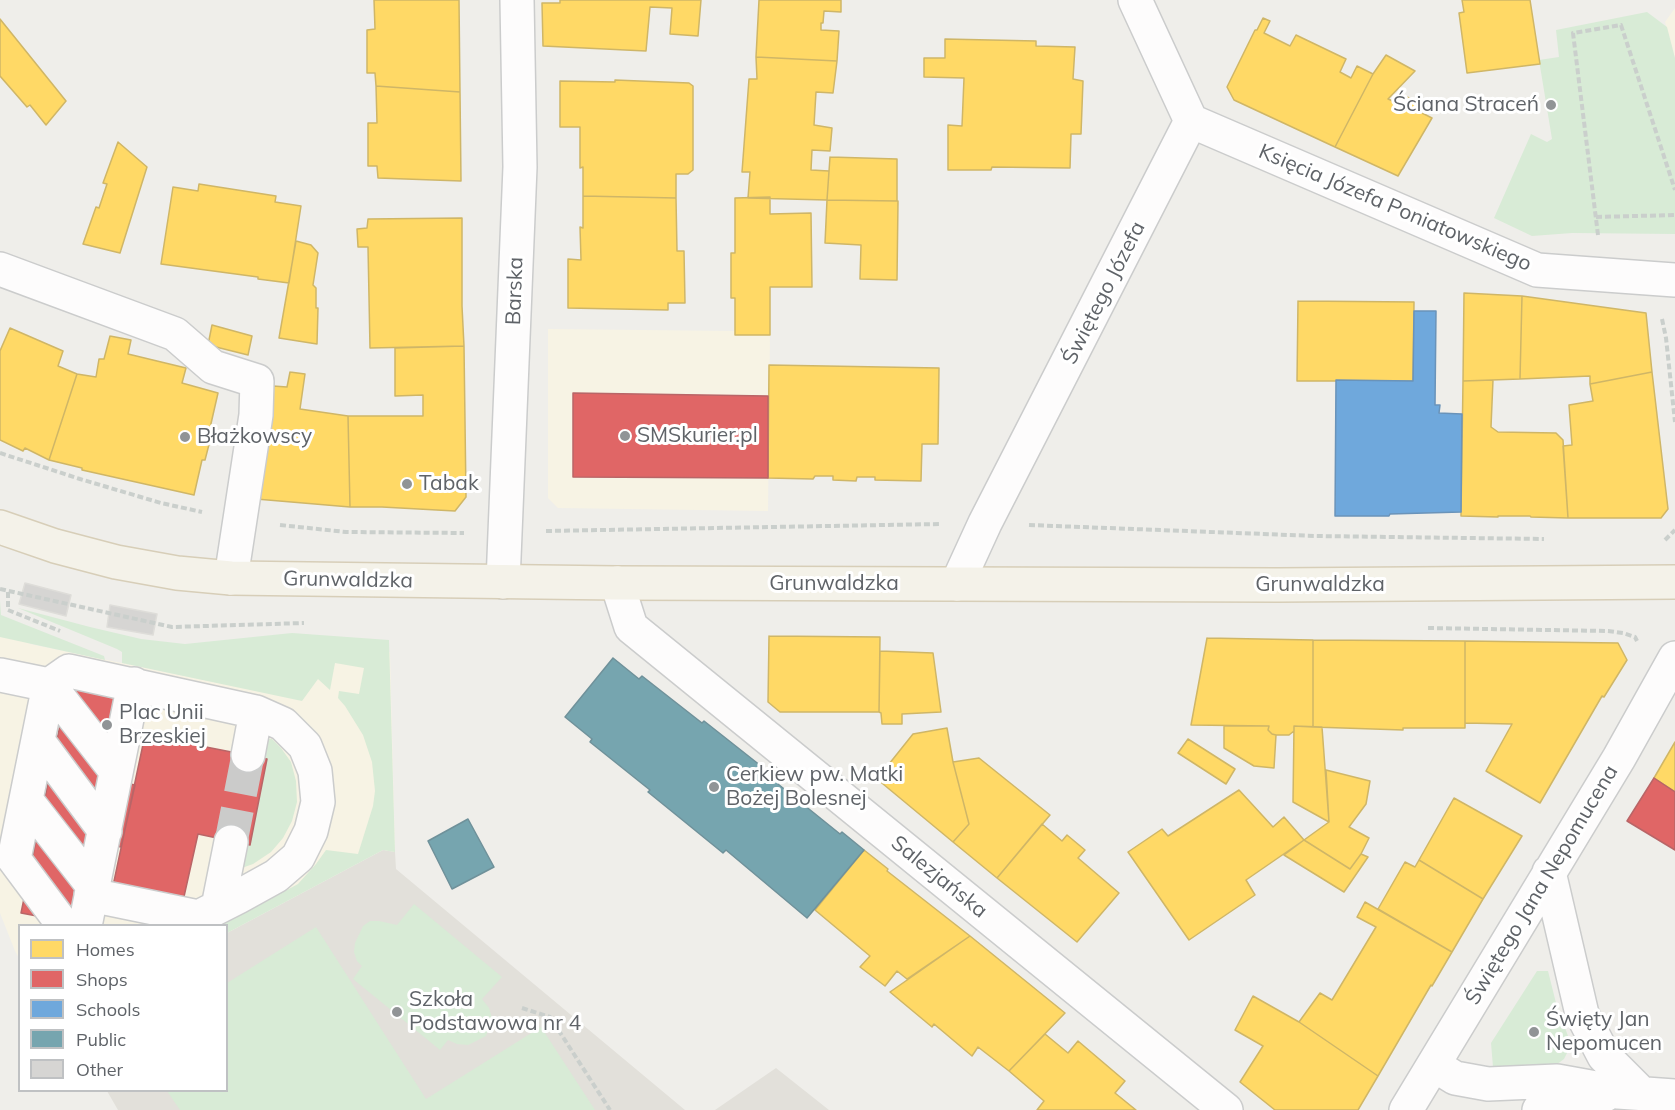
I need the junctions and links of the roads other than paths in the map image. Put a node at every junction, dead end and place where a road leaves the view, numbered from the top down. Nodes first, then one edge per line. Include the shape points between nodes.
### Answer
1 (517, 0) edge
2 (1136, 0) edge
3 (1191, 120) junction
4 (0, 269) edge
5 (1675, 280) edge
6 (0, 527) edge
7 (231, 578) junction
8 (503, 582) junction
9 (1675, 582) edge
10 (617, 584) junction
11 (957, 584) junction
12 (1675, 658) edge
13 (0, 675) edge
14 (134, 684) junction
15 (49, 685) junction
16 (256, 712) junction
17 (38, 741) junction
18 (248, 755) tunnel mouth
19 (117, 771) junction
20 (26, 800) junction
21 (105, 831) junction
22 (231, 842) tunnel mouth
23 (1549, 872) junction
24 (90, 902) edge
25 (199, 916) edge
26 (63, 924) edge
27 (1434, 1065) junction
28 (1630, 1093) junction
29 (1675, 1096) edge
30 (1546, 1102) edge
31 (1226, 1110) edge
32 (1406, 1110) edge

1 - 8 street, Barska via 520,167
2 - 3 street
3 - 5 street, Księcia Józefa Poniatowskiego via 1537,270
3 - 11 street, Świętego Józefa
4 - 7 street via 175,334 213,367 257,381 256,415
6 - 7 main road, Grunwaldzka via 116,562
7 - 8 main road, Grunwaldzka
8 - 10 main road, Grunwaldzka
9 - 11 main road, Grunwaldzka
10 - 11 main road, Grunwaldzka
10 - 31 street, Salezjańska via 631,627
12 - 23 street, Świętego Jana Nepomucena
13 - 15 street
14 - 15 street via 69,671
14 - 16 street
14 - 19 street
15 - 17 street
15 - 19 street
16 - 18 street
16 - 25 street via 283,724 305,746 315,771 318,802 311,831 298,857 276,876
17 - 20 street
17 - 21 street
19 - 21 street
20 - 24 street
20 - 26 street via 14,859
21 - 24 street
22 - 25 street
23 - 27 street, Świętego Jana Nepomucena
23 - 28 street via 1582,1014 1604,1056
24 - 25 street
27 - 30 street via 1455,1078
27 - 32 street, Świętego Jana Nepomucena
28 - 29 street
28 - 30 street via 1557,1081

